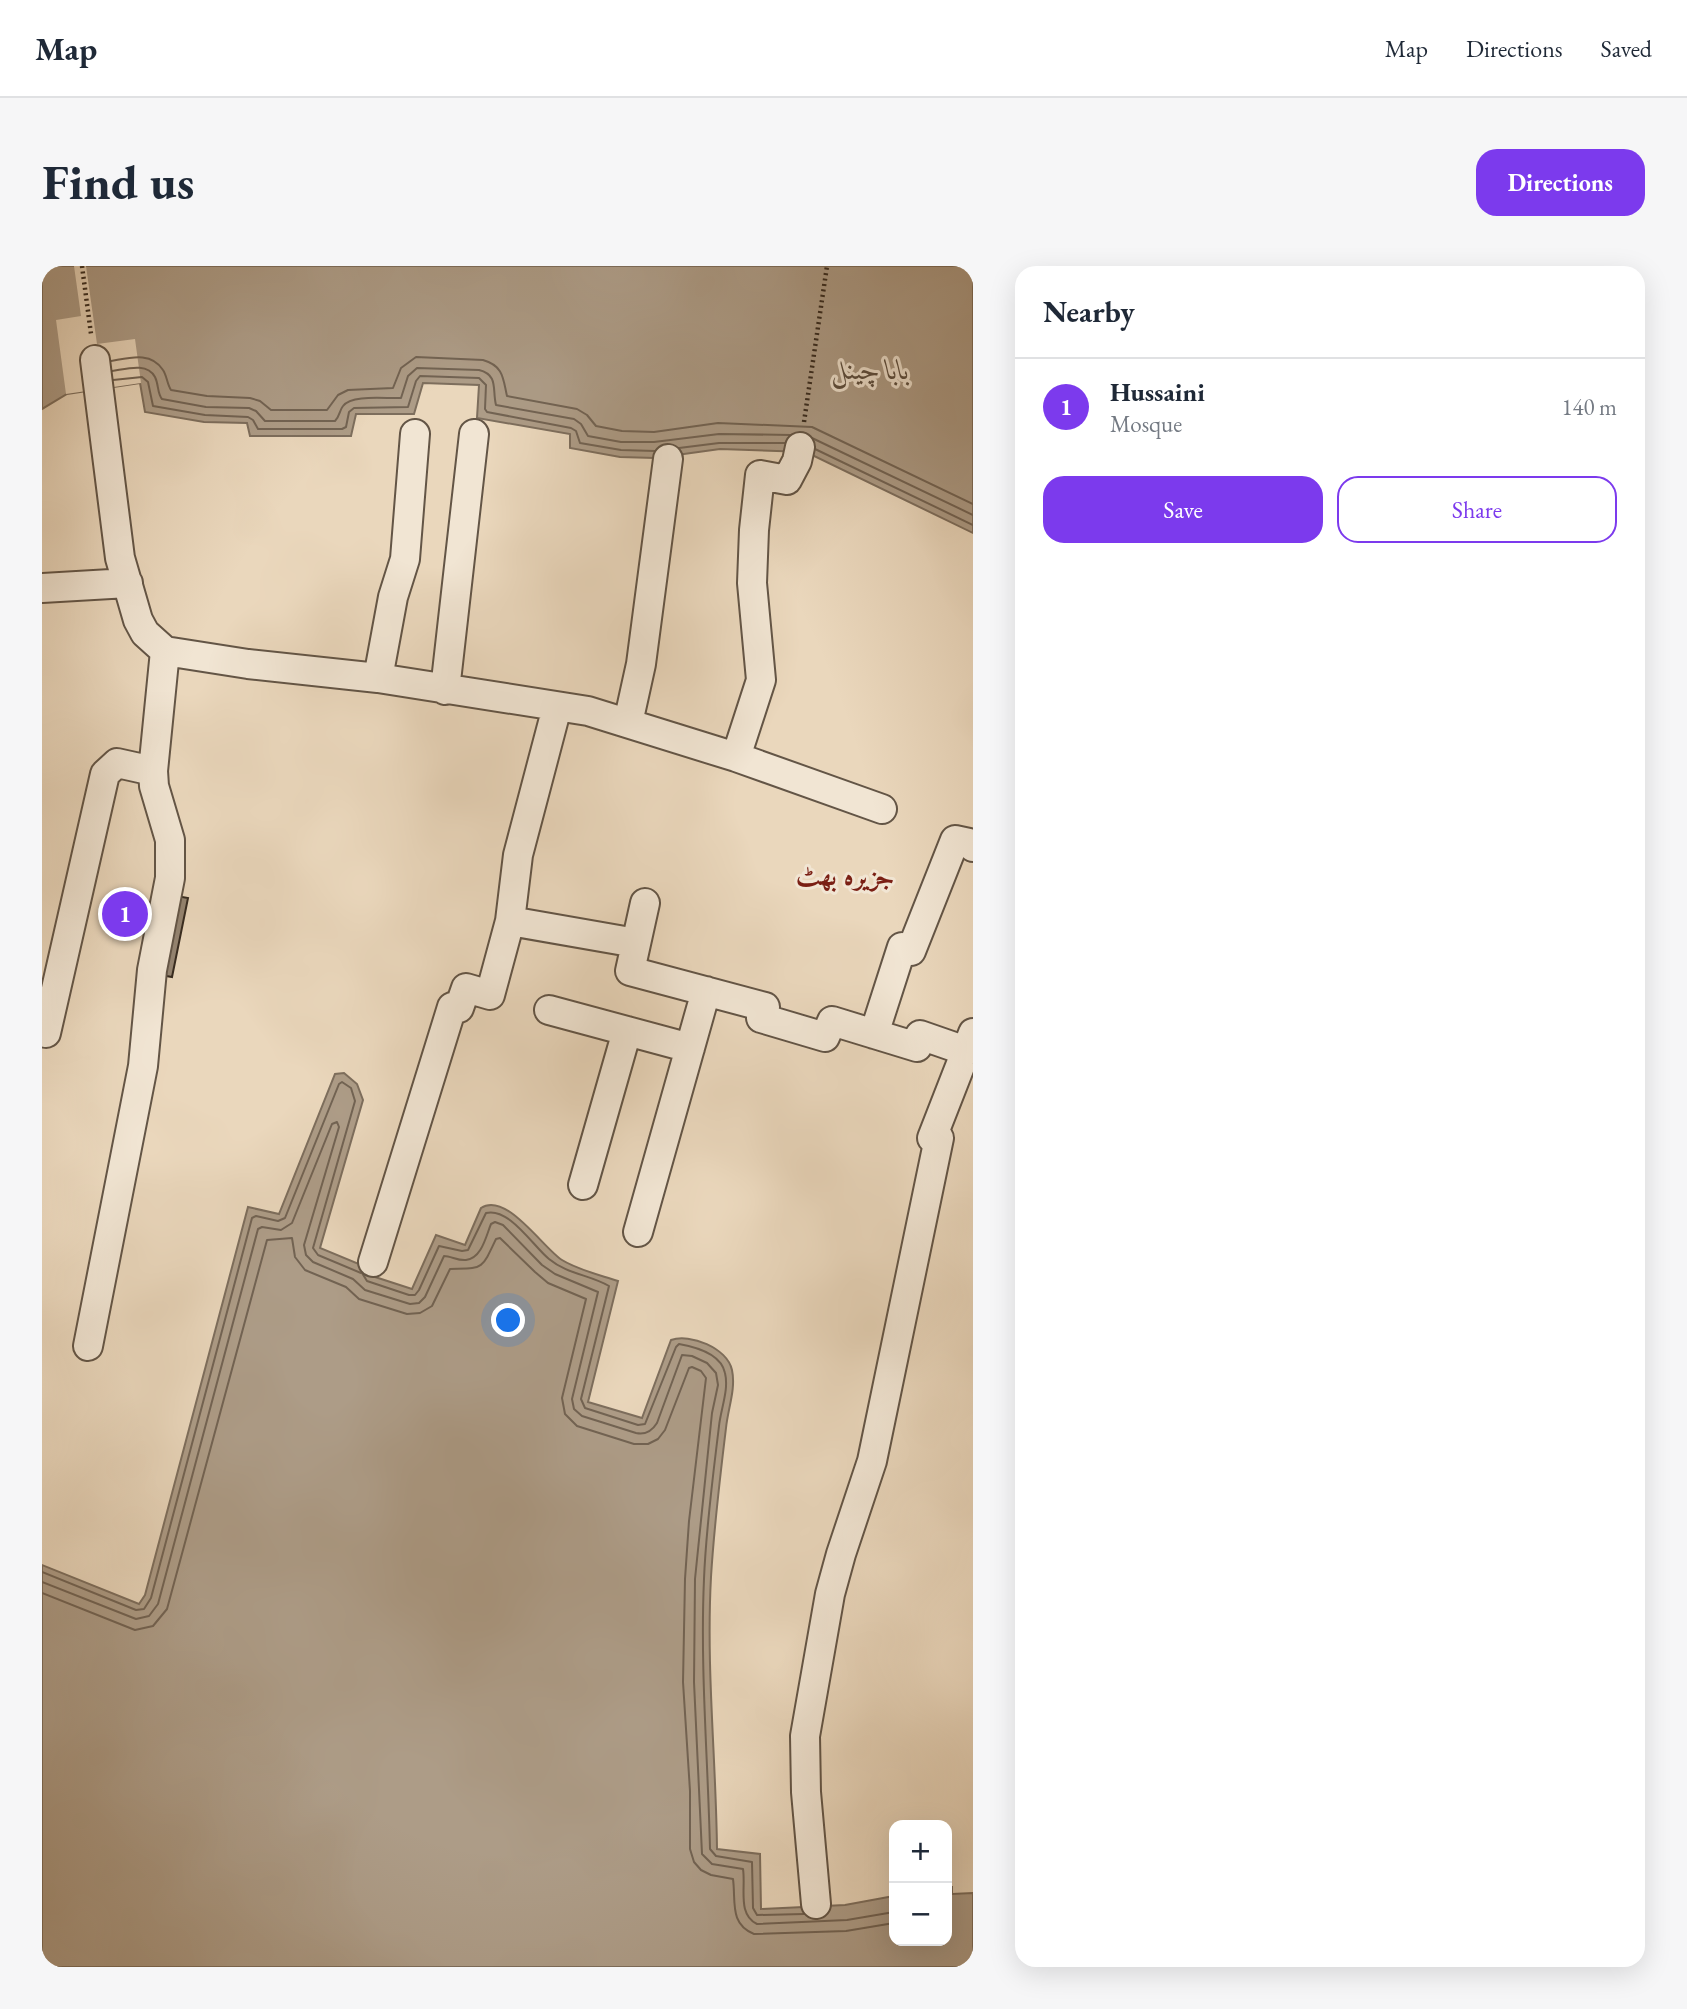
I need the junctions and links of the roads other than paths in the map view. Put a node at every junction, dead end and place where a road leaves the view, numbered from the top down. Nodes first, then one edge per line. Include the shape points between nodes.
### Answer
1 (95, 360) road end
2 (415, 434) dead end
3 (474, 434) dead end
4 (800, 447) road end
5 (668, 459) dead end
6 (128, 583) junction
7 (42, 587) edge
8 (165, 651) junction
9 (378, 678) junction
10 (444, 690) junction
11 (557, 707) junction
12 (628, 723) junction
13 (736, 757) junction
14 (153, 771) junction
15 (882, 810) dead end
16 (973, 847) edge
17 (645, 903) dead end
18 (510, 921) junction
19 (636, 943) junction
20 (706, 991) junction
21 (549, 1010) dead end
22 (627, 1031) junction
23 (46, 1032) dead end
24 (874, 1034) junction
25 (971, 1042) edge
26 (690, 1048) junction
27 (583, 1185) dead end
28 (638, 1232) dead end
29 (373, 1262) dead end
30 (88, 1346) dead end
31 (816, 1905) dead end

1 - 6 street via 120,558
2 - 9 street via 405,559
3 - 10 street
4 - 13 street via 787,480 760,475 752,583 761,680
5 - 12 street via 641,664
6 - 7 street
6 - 8 street via 145,633
8 - 9 street
8 - 14 street
9 - 10 street
10 - 11 street
11 - 12 street
11 - 18 street via 518,855
12 - 13 street
13 - 15 street
14 - 23 street via 117,763 105,774
14 - 30 street via 170,840 170,878 152,970 144,1066
16 - 24 street via 955,840 911,951 902,947
17 - 19 street
18 - 19 street
18 - 29 street via 490,995 466,988 459,1008 452,1007
19 - 20 street via 630,971
20 - 24 street via 765,1007 761,1018 825,1037 832,1021
20 - 26 street
21 - 22 street
22 - 26 street
22 - 27 street
24 - 25 street via 917,1046 920,1035
25 - 31 street via 932,1139 939,1138 872,1461 830,1594 805,1736
26 - 28 street

